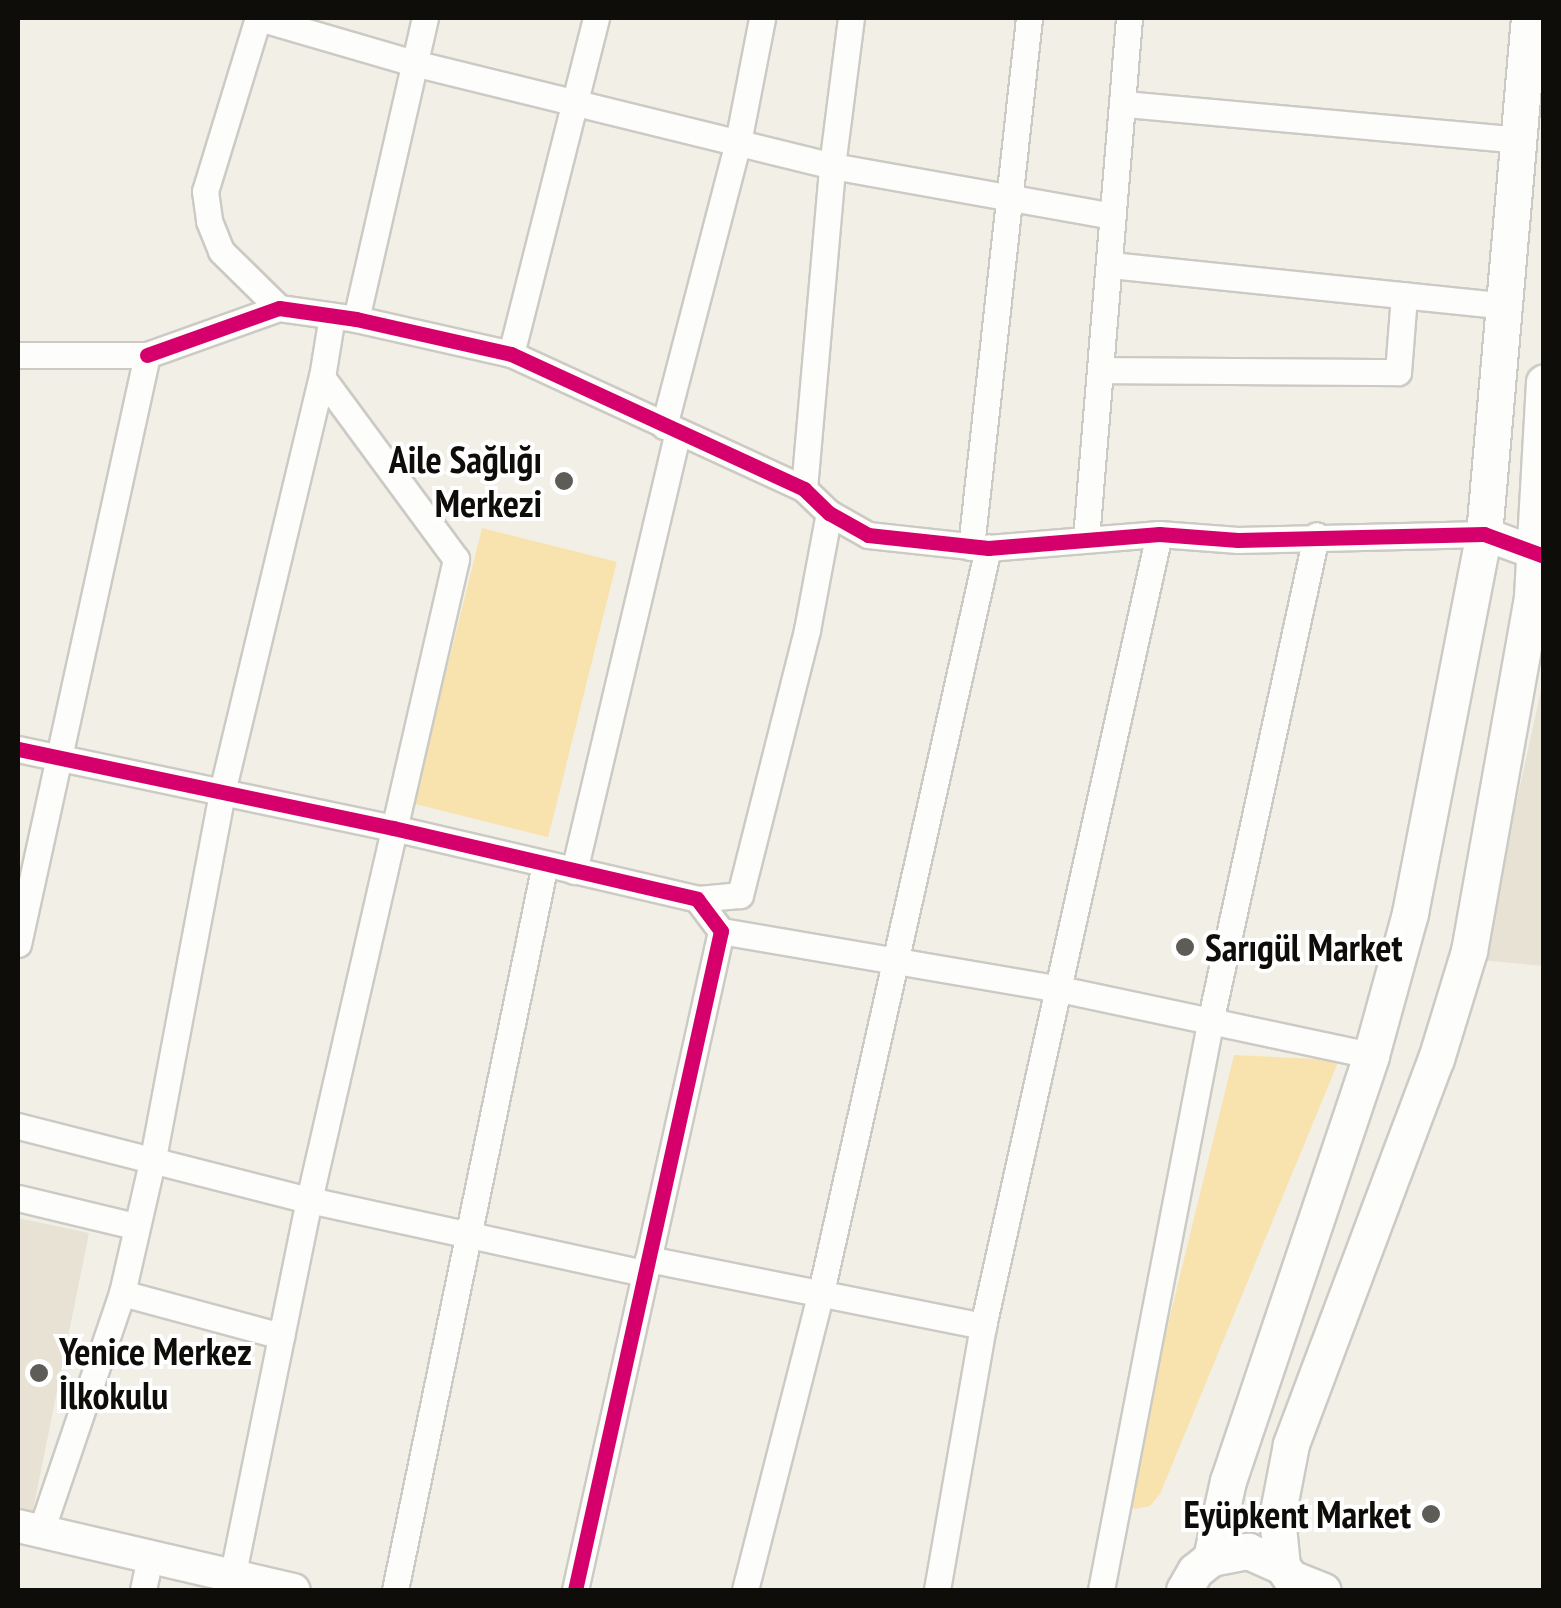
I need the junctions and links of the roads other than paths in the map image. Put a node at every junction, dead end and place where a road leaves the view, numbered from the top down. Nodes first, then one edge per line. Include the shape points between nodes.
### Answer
1 (259, 18) edge
2 (425, 18) edge
3 (596, 18) edge
4 (762, 18) edge
5 (851, 18) edge
6 (1029, 18) edge
7 (1129, 18) edge
8 (1529, 18) edge
9 (414, 63) junction
10 (577, 102) junction
11 (1124, 104) junction
12 (1522, 140) junction
13 (738, 142) junction
14 (832, 166) junction
15 (1006, 194) junction
16 (1113, 216) junction
17 (1111, 265) junction
18 (1404, 295) junction
19 (1505, 306) junction
20 (280, 308) junction
21 (344, 317) junction
22 (147, 354) junction
23 (510, 354) junction
24 (18, 355) edge
25 (1102, 370) junction
26 (322, 377) junction
27 (1544, 382) edge
28 (670, 430) junction
29 (804, 489) junction
30 (828, 513) junction
31 (1159, 534) junction
32 (1484, 534) junction
33 (1316, 535) junction
34 (1086, 538) junction
35 (979, 548) junction
36 (1539, 556) edge
37 (18, 749) edge
38 (56, 758) junction
39 (222, 792) junction
40 (393, 828) junction
41 (545, 864) junction
42 (574, 871) junction
43 (697, 899) junction
44 (722, 931) junction
45 (18, 944) edge
46 (896, 960) junction
47 (1060, 988) junction
48 (1211, 1018) junction
49 (1372, 1055) junction
50 (18, 1126) edge
51 (153, 1158) junction
52 (18, 1198) edge
53 (309, 1200) junction
54 (135, 1226) junction
55 (468, 1236) junction
56 (647, 1266) junction
57 (122, 1292) junction
58 (821, 1292) junction
59 (982, 1326) junction
60 (281, 1336) junction
61 (29, 1529) edge
62 (150, 1558) junction
63 (1211, 1558) junction
64 (232, 1578) junction
65 (1291, 1578) edge
66 (144, 1590) edge
67 (294, 1590) edge
68 (395, 1590) edge
69 (575, 1590) edge
70 (745, 1590) edge
71 (937, 1590) edge
72 (1101, 1590) edge
73 (1184, 1590) edge
74 (1326, 1590) edge

1 - 9 street
1 - 20 street via 205,190 221,250
2 - 9 street
3 - 10 street
4 - 13 street
5 - 14 street
6 - 15 street
7 - 11 street
8 - 12 main road
9 - 10 street
9 - 21 street
10 - 13 street
10 - 23 street
11 - 12 street
11 - 16 street
12 - 19 main road
13 - 14 street
13 - 28 street
14 - 15 street
14 - 29 street
15 - 16 street
15 - 35 street
16 - 17 street
17 - 18 street
17 - 25 street
18 - 19 street
18 - 25 street via 1398,372
19 - 32 main road
20 - 21 street
20 - 22 street
21 - 23 street
21 - 26 street
22 - 24 street
22 - 38 street
23 - 28 street
25 - 34 street
26 - 39 street
26 - 40 street via 456,559
27 - 36 main road
28 - 29 street
28 - 42 street
29 - 30 street
30 - 35 street via 868,534
30 - 43 street via 807,630 740,895
31 - 33 street via 1238,540
31 - 34 street
31 - 47 street
32 - 33 street
32 - 36 street
32 - 49 main road via 1410,913
33 - 48 street
34 - 35 street
35 - 46 street
36 - 65 main road via 1469,951 1436,1059 1290,1444 1277,1517
37 - 38 street
38 - 39 street
38 - 45 street
39 - 40 street
39 - 51 street
40 - 41 street
40 - 53 street
41 - 42 street
41 - 55 street
42 - 43 street
43 - 44 street
44 - 46 street
44 - 56 street
46 - 47 street
46 - 58 street
47 - 48 street
47 - 59 street
48 - 49 street
48 - 72 street
49 - 63 main road via 1228,1481
50 - 51 street
51 - 53 street
51 - 54 street
52 - 54 street
53 - 55 street
53 - 60 street
54 - 57 street
55 - 56 street
55 - 68 street
56 - 58 street
56 - 69 street
57 - 60 street
57 - 61 street
58 - 59 street
58 - 70 street
59 - 71 street
60 - 64 street
61 - 62 street
62 - 64 street
62 - 66 street
63 - 65 main road via 1248,1551
63 - 73 main road
64 - 67 street
65 - 74 street

